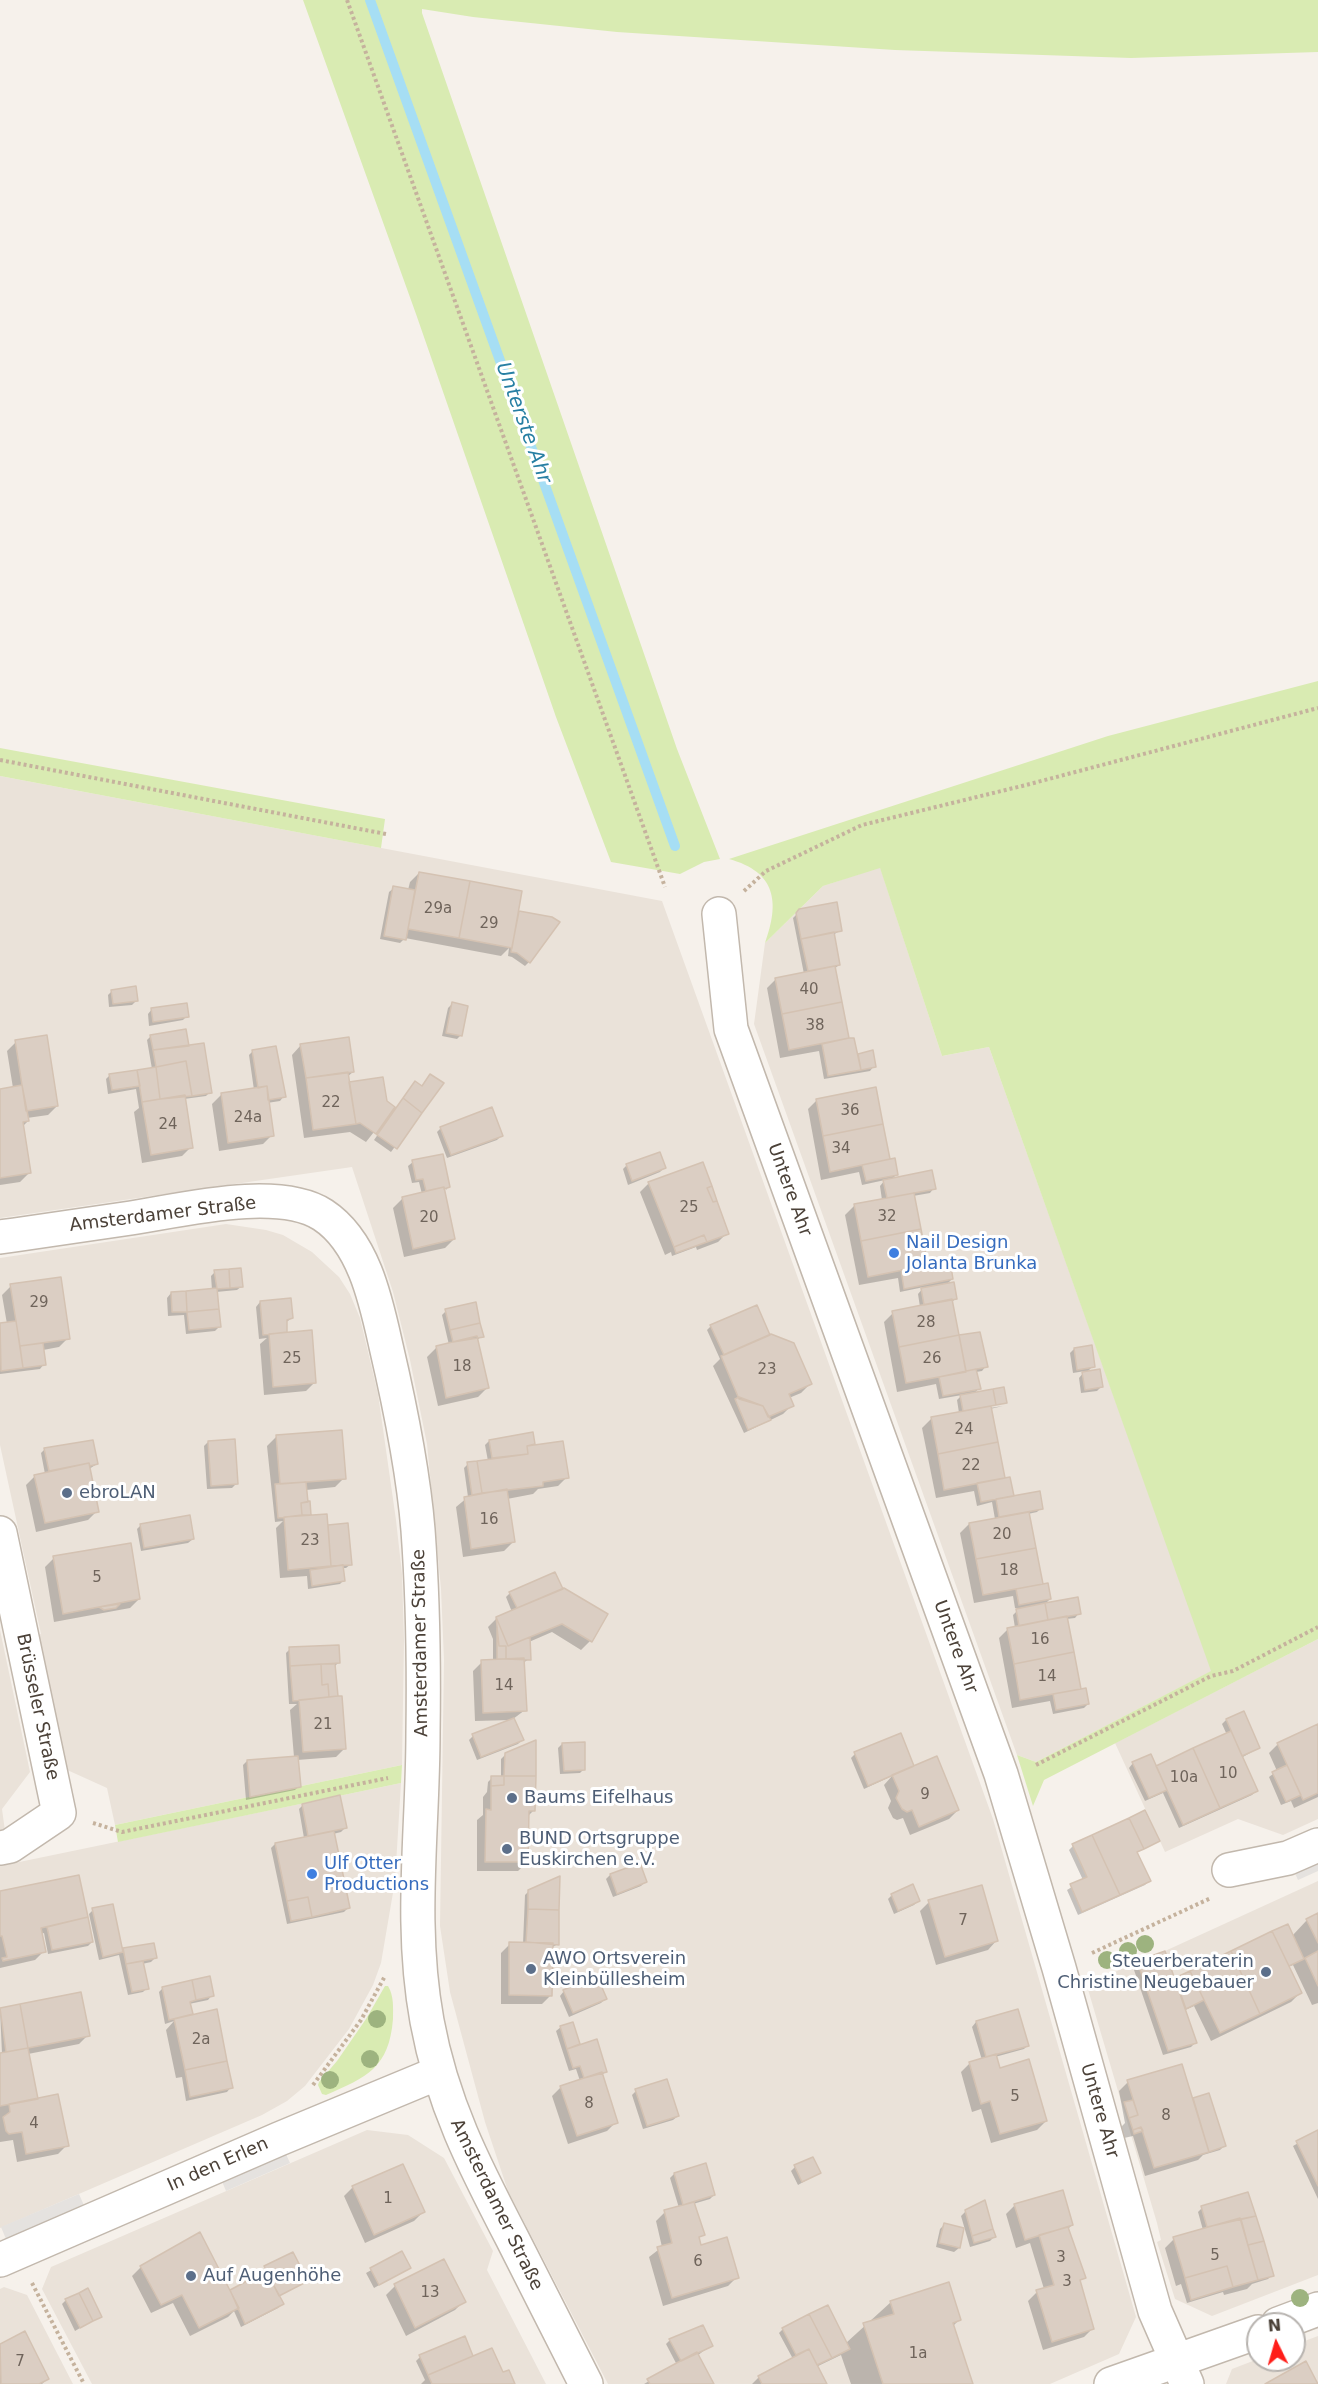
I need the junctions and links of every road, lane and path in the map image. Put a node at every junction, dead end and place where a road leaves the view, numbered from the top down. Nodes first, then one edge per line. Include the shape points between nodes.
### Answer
1 (347, 0) edge
2 (1318, 708) edge
3 (0, 760) edge
4 (386, 834) dead end
5 (665, 887) dead end
6 (719, 914) joint
7 (0, 1237) edge
8 (0, 1533) edge
9 (1318, 1627) edge
10 (1001, 1774) junction
11 (394, 1776) dead end
12 (122, 1832) dead end
13 (1318, 1845) edge
14 (0, 1848) edge
15 (1224, 1882) joint
16 (1059, 1968) junction
17 (386, 1974) dead end
18 (438, 2073) junction
19 (310, 2089) dead end
20 (8, 2256) edge
21 (1246, 2338) edge
22 (1181, 2372) edge
23 (84, 2384) edge
24 (586, 2384) edge
25 (1111, 2384) edge

1 - 5 path
2 - 6 path via 862,825 766,871
3 - 4 path
6 - 10 street, Untere Ahr via 731,1029
7 - 18 street, Amsterdamer Straße via 228,1204 278,1202 297,1204 327,1218 340,1230 361,1263 381,1321 401,1410 417,1526 424,1627 416,1918 427,2019
8 - 14 street, Brüsseler Straße via 59,1813 10,1846
9 - 10 path via 1233,1671 1211,1676 1038,1765
10 - 16 street, Untere Ahr
11 - 12 path
13 - 15 street
15 - 16 path
16 - 22 street, Untere Ahr via 1155,2311
17 - 19 path via 361,2020
18 - 20 street, In den Erlen
18 - 24 street, Amsterdamer Straße via 467,2152
20 - 23 path
21 - 22 street
22 - 25 street

